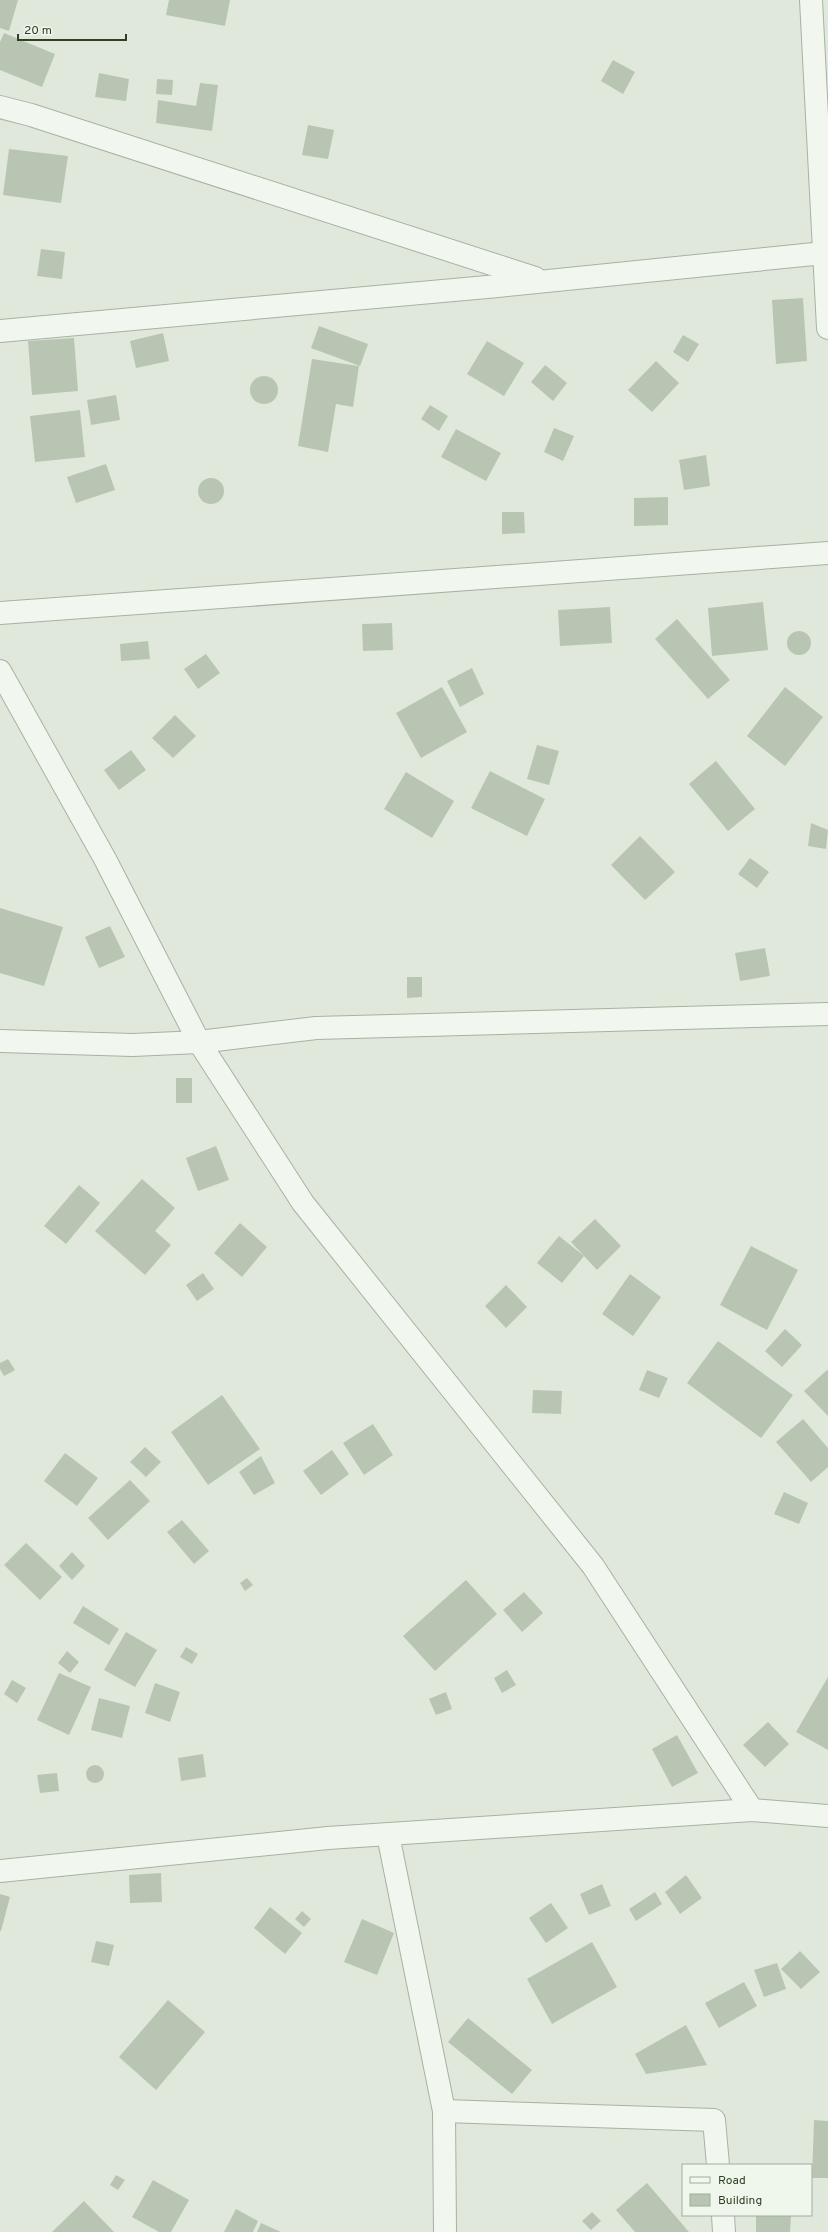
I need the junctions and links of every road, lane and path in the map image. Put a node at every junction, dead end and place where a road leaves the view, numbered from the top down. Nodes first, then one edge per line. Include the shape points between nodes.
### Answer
1 (811, 0) edge
2 (0, 107) edge
3 (824, 253) junction
4 (544, 281) junction
5 (828, 328) edge
6 (0, 331) edge
7 (828, 553) edge
8 (0, 613) edge
9 (0, 671) edge
10 (828, 1014) edge
11 (0, 1041) edge
12 (199, 1042) junction
13 (752, 1810) junction
14 (828, 1816) edge
15 (388, 1835) junction
16 (0, 1871) edge
17 (444, 2111) junction
18 (718, 2164) edge
19 (723, 2216) edge
20 (445, 2232) edge
21 (724, 2232) edge

1 - 3 street
2 - 4 street via 32,115
3 - 4 street
3 - 5 street
4 - 6 street
7 - 8 street
9 - 12 street via 105,859
10 - 12 street via 316,1028
11 - 12 street via 133,1045
12 - 13 street via 304,1204 593,1566
13 - 14 street
13 - 15 street
15 - 16 street via 328,1838
15 - 17 street
17 - 18 street via 714,2120
17 - 20 street
19 - 21 street

